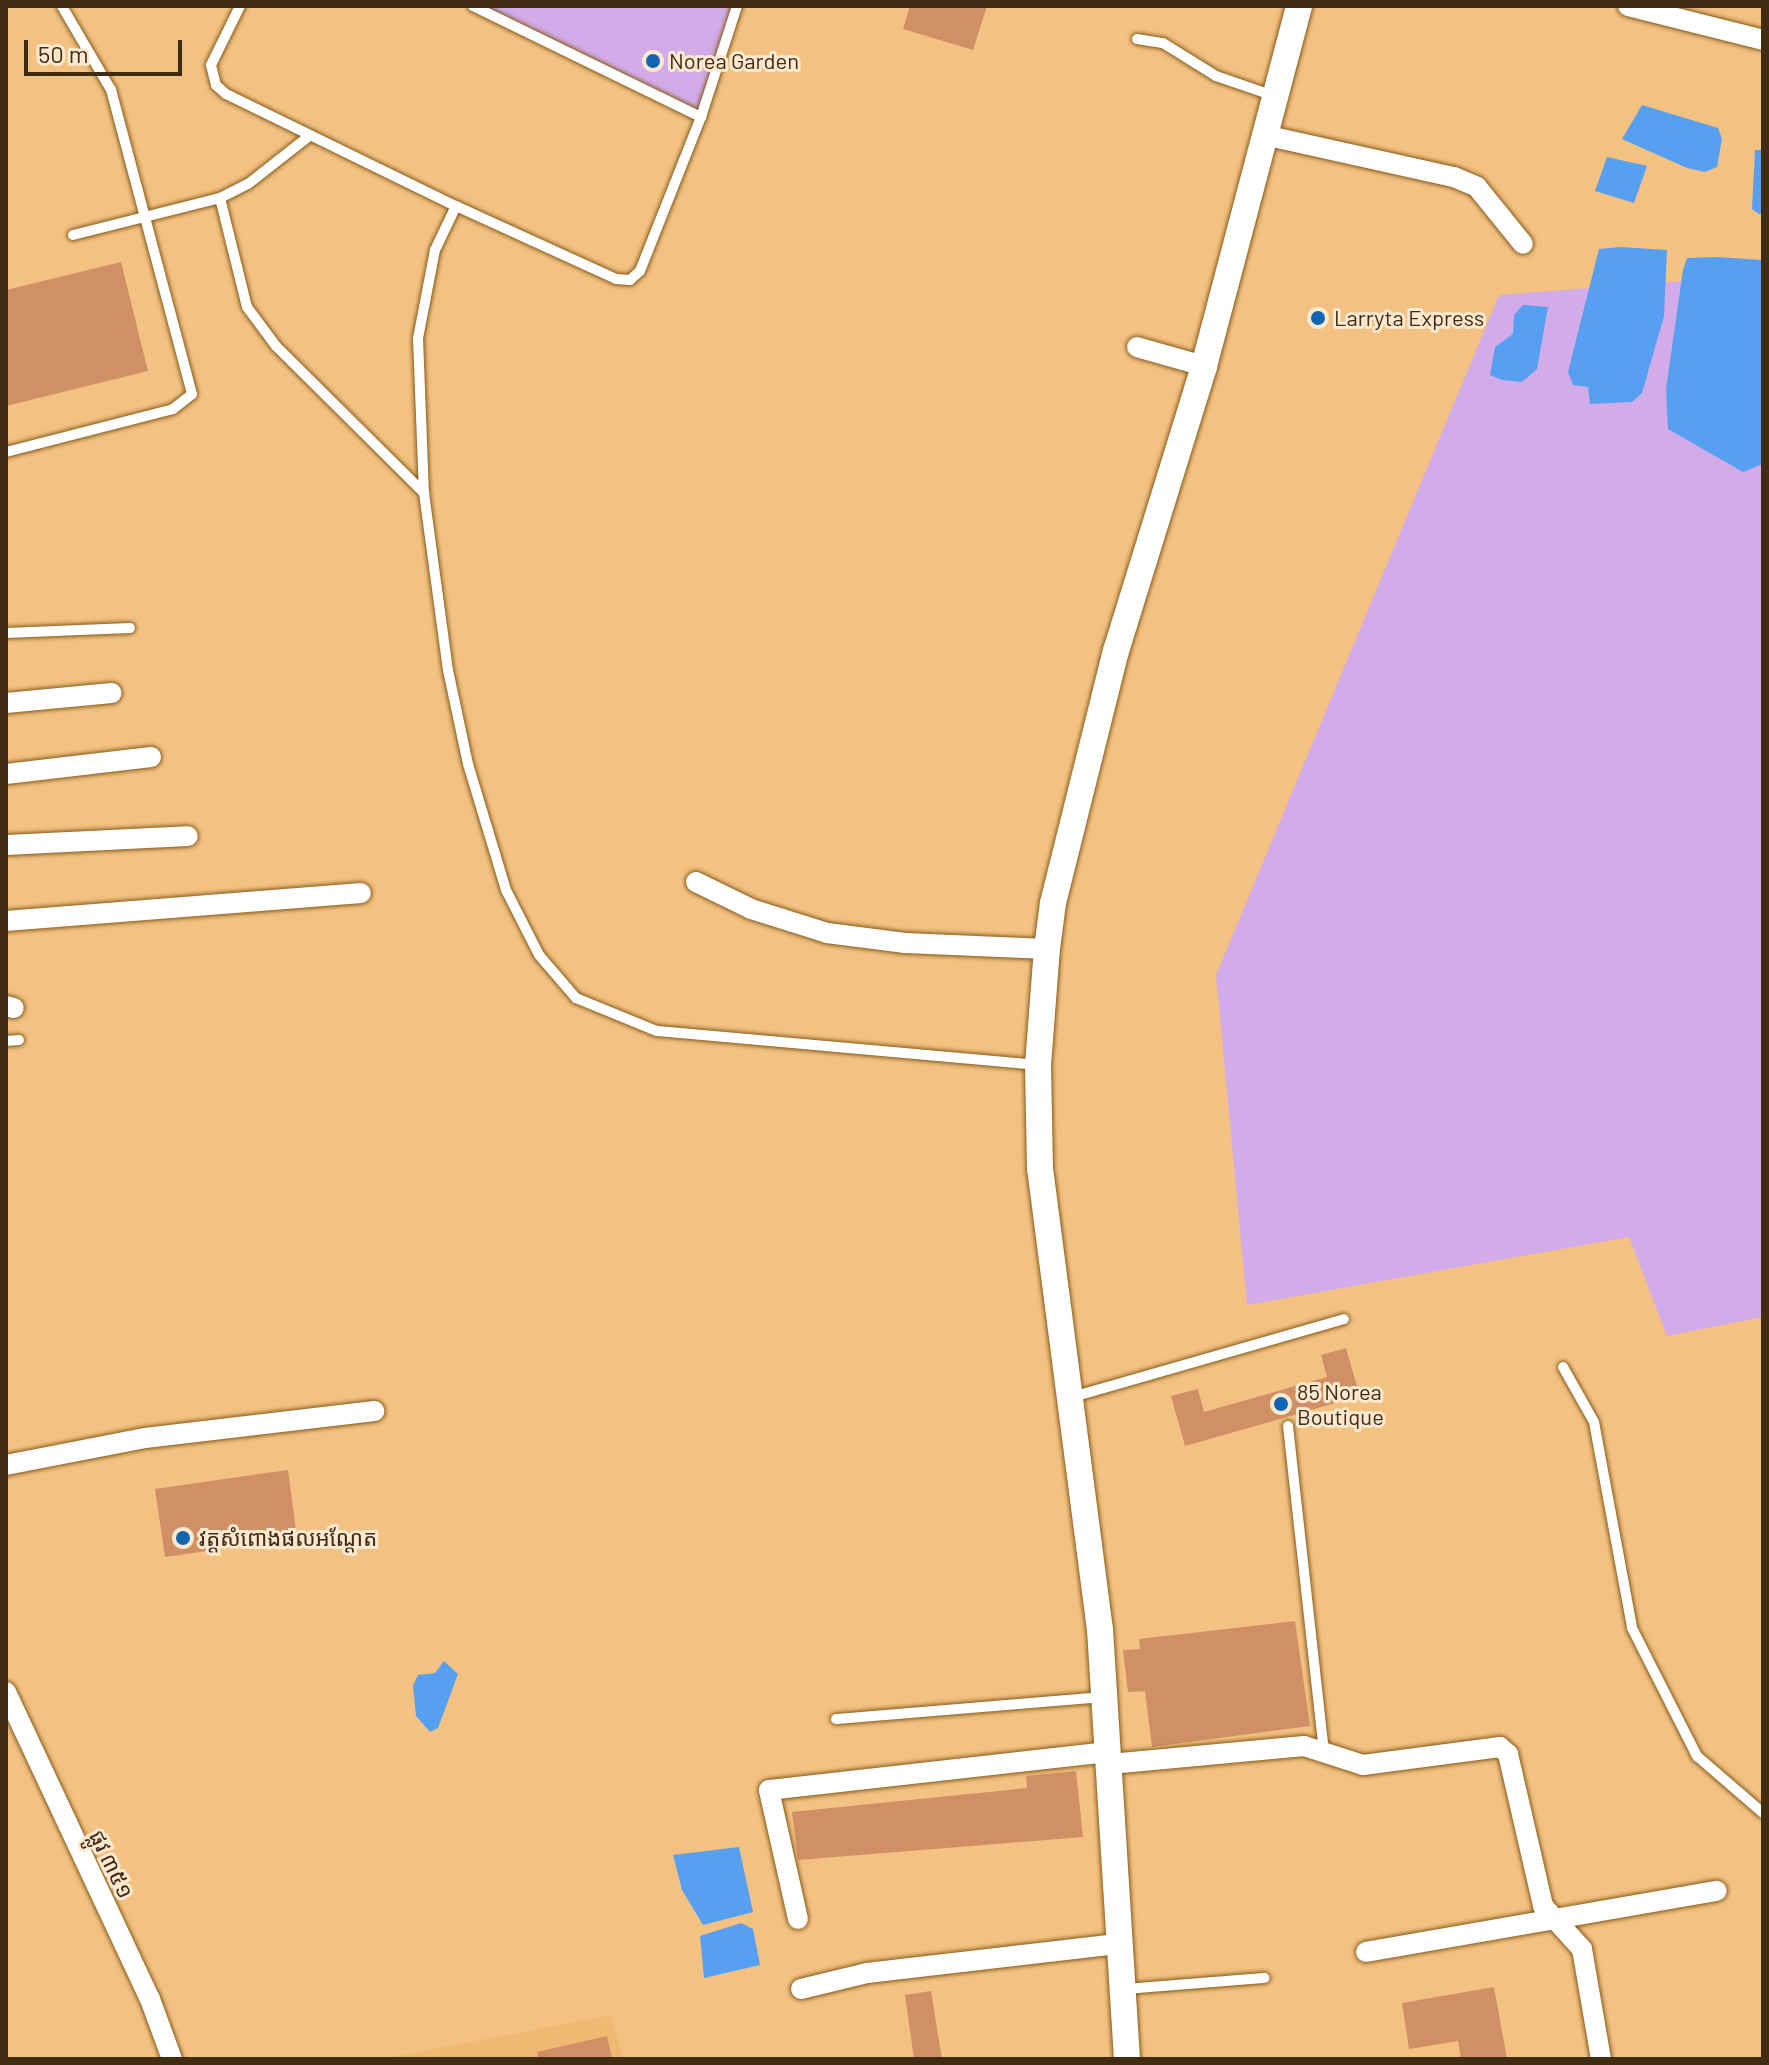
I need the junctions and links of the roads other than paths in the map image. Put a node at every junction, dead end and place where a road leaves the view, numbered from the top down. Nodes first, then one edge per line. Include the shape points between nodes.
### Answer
1 (62, 6) edge
2 (240, 6) edge
3 (473, 6) edge
4 (737, 6) edge
5 (1299, 6) edge
6 (1628, 6) edge
7 (1137, 39) dead end
8 (1763, 40) edge
9 (1275, 96) junction
10 (701, 117) junction
11 (1264, 135) junction
12 (308, 137) junction
13 (220, 198) junction
14 (456, 206) junction
15 (146, 217) junction
16 (73, 235) dead end
17 (1523, 244) dead end
18 (1137, 347) dead end
19 (1204, 366) junction
20 (6, 452) edge
21 (424, 493) junction
22 (130, 628) dead end
23 (6, 633) edge
24 (112, 693) dead end
25 (6, 703) edge
26 (151, 757) dead end
27 (6, 774) edge
28 (188, 836) dead end
29 (6, 845) edge
30 (696, 882) dead end
31 (361, 893) dead end
32 (6, 921) edge
33 (1047, 949) junction
34 (19, 1040) dead end
35 (6, 1041) edge
36 (1038, 1065) junction
37 (1344, 1319) dead end
38 (1563, 1367) dead end
39 (1067, 1398) junction
40 (374, 1411) dead end
41 (1288, 1426) dead end
42 (6, 1465) edge
43 (6, 1692) edge
44 (1106, 1697) junction
45 (836, 1719) dead end
46 (1324, 1753) junction
47 (1109, 1758) junction
48 (1763, 1796) edge
49 (1749, 1801) junction
50 (1763, 1813) edge
51 (1717, 1891) dead end
52 (1554, 1917) junction
53 (798, 1919) dead end
54 (1119, 1944) junction
55 (1366, 1952) dead end
56 (1265, 1978) dead end
57 (801, 1989) dead end
58 (1122, 1989) junction
59 (172, 2059) edge
60 (1127, 2059) edge
61 (1601, 2059) edge

1 - 15 lane via 111,90
2 - 12 lane via 214,54 216,85
3 - 10 lane
4 - 10 lane
5 - 9 street
6 - 8 street
7 - 9 lane via 1163,43 1216,76
9 - 11 street
10 - 14 lane via 640,271 630,280 616,279
11 - 17 street via 1454,177 1477,187
11 - 19 street
12 - 13 lane via 248,184
12 - 14 lane
13 - 15 lane
13 - 21 lane via 247,307 276,346
14 - 21 lane via 435,250 418,338
15 - 16 lane
15 - 20 lane via 192,394 173,409
18 - 19 street
19 - 33 street via 1116,651 1053,903
21 - 36 lane via 448,670 490,843 506,890 539,955 576,998 657,1031 700,1038
22 - 23 lane
24 - 25 street
26 - 27 street
28 - 29 street
30 - 33 street via 751,909 827,933 905,943
31 - 32 street
33 - 36 street
34 - 35 lane
36 - 39 street via 1040,1169
37 - 39 lane
38 - 49 lane via 1594,1422 1632,1628 1697,1756
39 - 44 street
40 - 42 street via 145,1438
41 - 46 lane
43 - 59 street, ផ្លូវ ៣៥១ via 150,1999
44 - 45 lane
44 - 47 street
46 - 47 street via 1304,1746
46 - 52 street via 1363,1765 1500,1747 1508,1754 1543,1906
47 - 53 street via 769,1790
47 - 54 street
48 - 49 lane
49 - 50 lane
51 - 52 street
52 - 55 street
52 - 61 street via 1582,1949
54 - 57 street via 896,1969
54 - 58 street
56 - 58 lane
58 - 60 street

